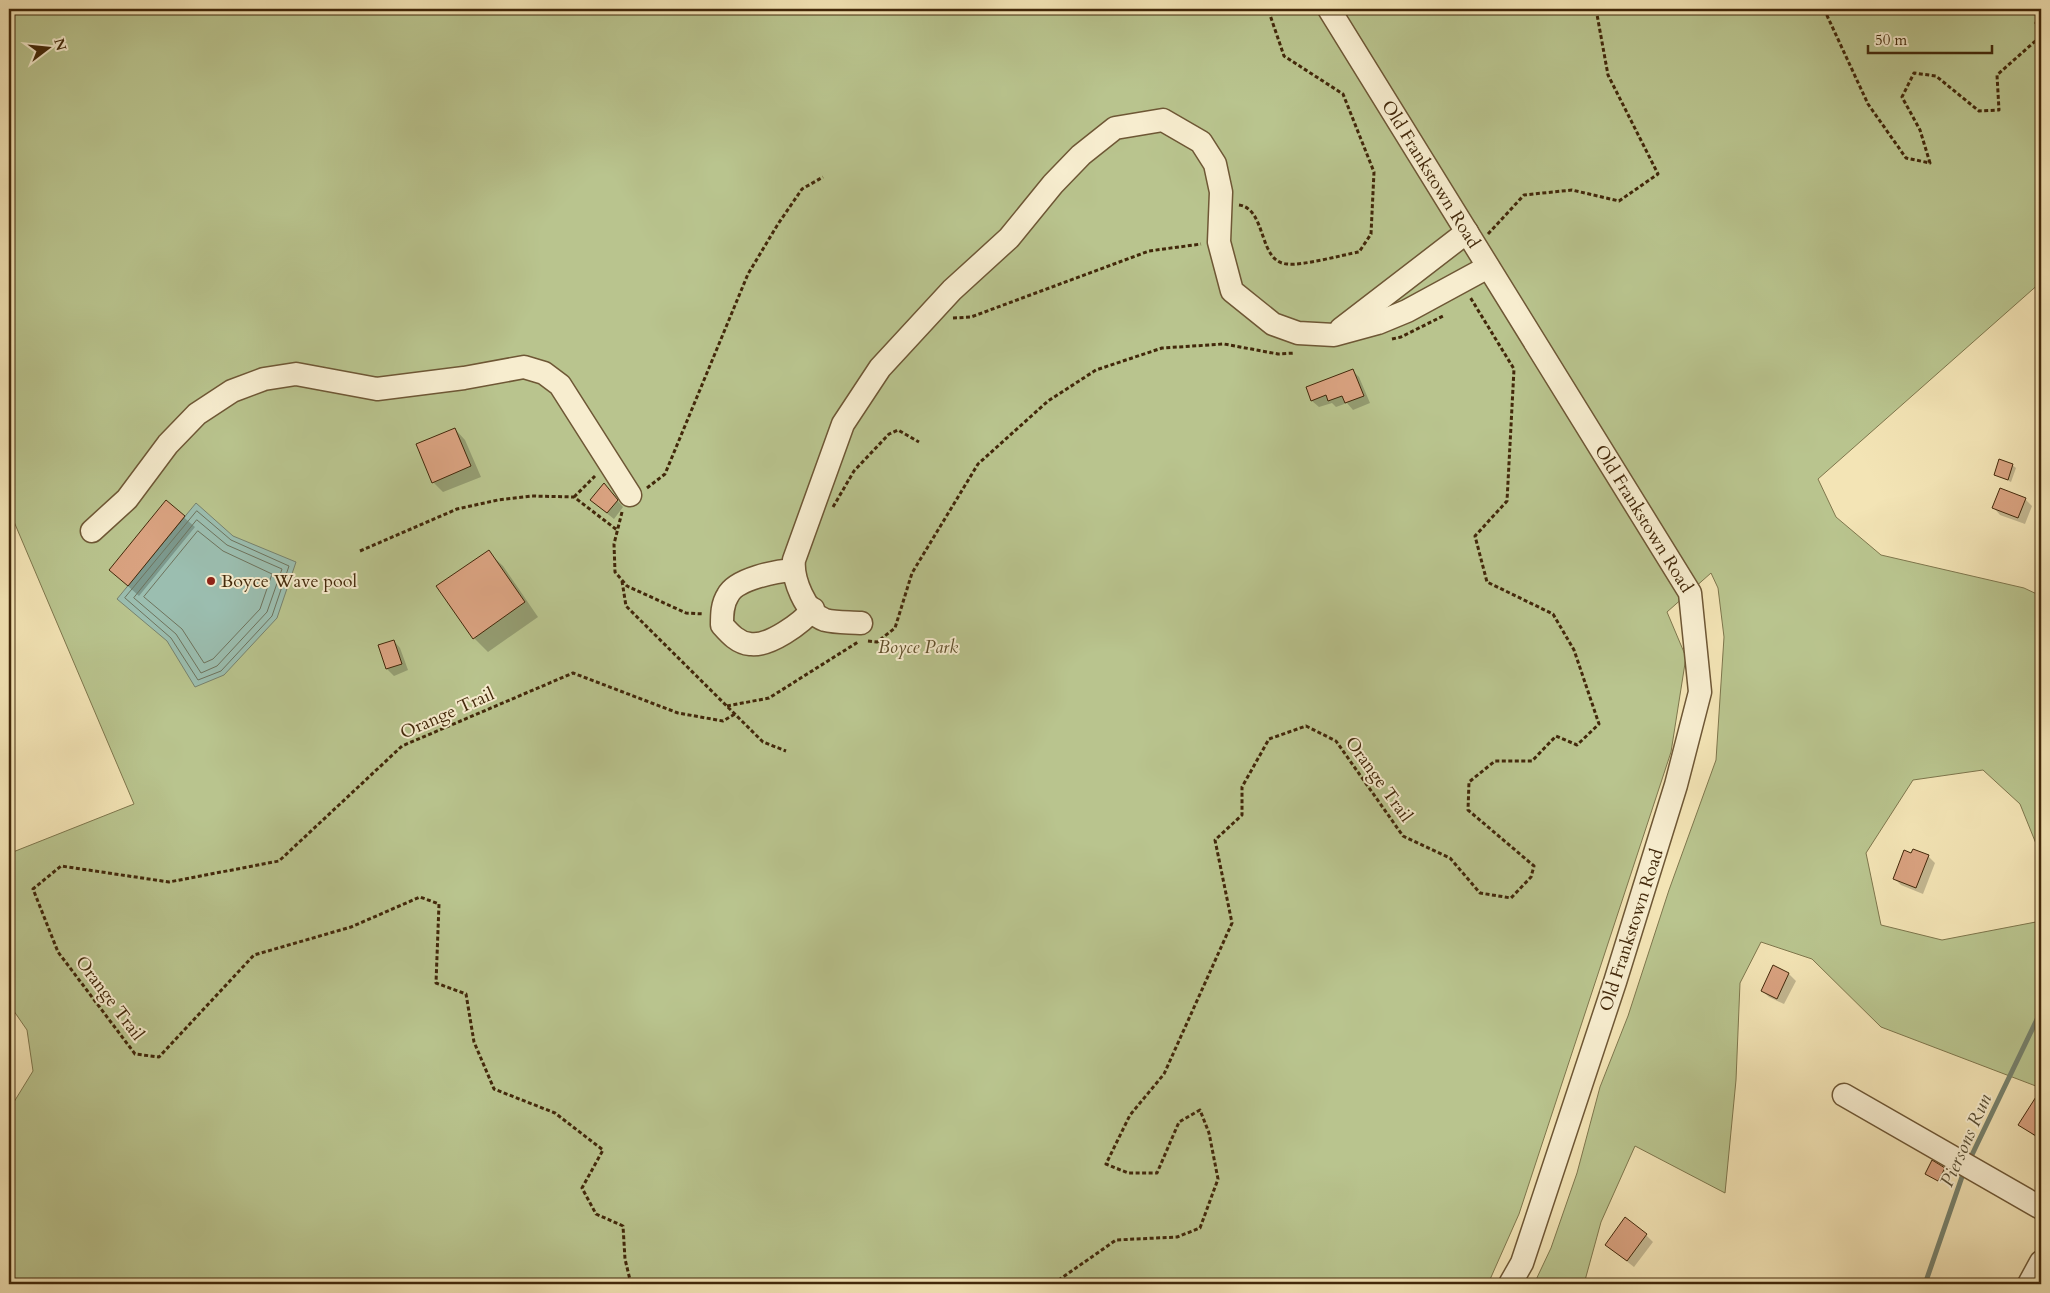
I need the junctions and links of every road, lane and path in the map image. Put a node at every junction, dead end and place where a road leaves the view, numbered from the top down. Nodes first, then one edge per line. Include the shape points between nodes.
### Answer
1 (1268, 9) edge
2 (1328, 9) edge
3 (1596, 9) edge
4 (1824, 9) edge
5 (2041, 9) edge
6 (2041, 34) edge
7 (823, 177) dead end
8 (1221, 204) junction
9 (1471, 240) junction
10 (1219, 242) junction
11 (1488, 267) junction
12 (1500, 287) junction
13 (1464, 294) junction
14 (1445, 314) dead end
15 (925, 319) junction
16 (1334, 334) junction
17 (1384, 341) dead end
18 (1298, 353) dead end
19 (919, 442) dead end
20 (609, 462) junction
21 (630, 496) junction
22 (574, 497) junction
23 (812, 510) junction
24 (617, 530) junction
25 (92, 531) dead end
26 (360, 551) dead end
27 (793, 570) junction
28 (622, 580) junction
29 (813, 609) junction
30 (722, 615) junction
31 (861, 623) dead end
32 (728, 706) junction
33 (735, 714) junction
34 (786, 751) dead end
35 (1844, 1095) dead end
36 (2041, 1208) edge
37 (2041, 1263) edge
38 (631, 1284) edge
39 (1053, 1284) edge
40 (1510, 1284) edge
41 (2029, 1284) edge

1 - 8 path via 1284,56 1343,94 1374,172 1371,234 1359,252 1286,265 1274,259 1252,212 1242,206
2 - 9 street, Old Frankstown Road
3 - 9 path via 1608,75 1658,174 1619,201 1572,190 1524,195
4 - 6 path via 1868,104 1906,158 1930,163 1920,130 1902,97 1914,73 1936,76 1979,110 1999,110 1997,75
5 - 6 path via 2036,23
7 - 21 path via 802,189 748,274 665,474
8 - 10 street
8 - 15 street via 1222,192 1215,164 1201,142 1163,120 1115,128 1081,155 1009,238
9 - 11 street, Old Frankstown Road
9 - 16 street
10 - 15 path via 1149,251 971,318
10 - 16 street via 1232,291 1273,324 1298,333
11 - 12 street, Old Frankstown Road
11 - 13 street
12 - 13 path
12 - 40 street, Old Frankstown Road via 1690,593 1700,692 1676,785 1615,982 1522,1263
13 - 16 street
13 - 39 path, Orange Trail via 1514,369 1507,501 1475,536 1487,582 1553,614 1574,650 1599,724 1577,746 1556,736 1532,761 1495,761 1469,782 1468,810 1534,866 1531,877 1511,898 1480,893 1450,858 1403,836 1336,741 1306,726 1269,739 1242,787 1242,815 1215,840 1232,923 1164,1074 1130,1115 1106,1164 1128,1173 1157,1173 1179,1122 1200,1110 1210,1133 1218,1178 1200,1228 1177,1237 1116,1240
14 - 17 path via 1401,338
15 - 23 street via 880,368 842,424
18 - 32 path via 1278,354 1224,344 1162,348 1096,370 1048,402 978,464 912,573 896,628 877,642 861,640 769,698
19 - 23 path via 898,430 888,434 854,471 836,505 822,512
20 - 21 street
20 - 22 path
20 - 25 street via 560,385 544,373 524,367 377,389 296,374 264,379 232,391 197,414 168,444 127,499
21 - 24 path
22 - 24 path
22 - 26 path via 532,496 457,509
23 - 27 street
24 - 28 path via 615,572
27 - 29 street via 804,601
27 - 30 street via 776,572 729,592
28 - 30 path via 627,586 686,613
28 - 32 path via 626,606
29 - 30 street via 802,622 780,636 752,645 735,639 722,626
29 - 31 street via 824,619
32 - 33 path
33 - 34 path via 763,742
33 - 38 path, Orange Trail via 722,721 678,713 574,673 402,746 279,861 169,882 61,866 33,889 58,952 135,1054 159,1058 254,955 351,927 420,897 439,904 436,983 466,994 474,1042 494,1089 555,1114 603,1150 582,1188 596,1214 623,1226 625,1259
35 - 36 street
37 - 41 street

